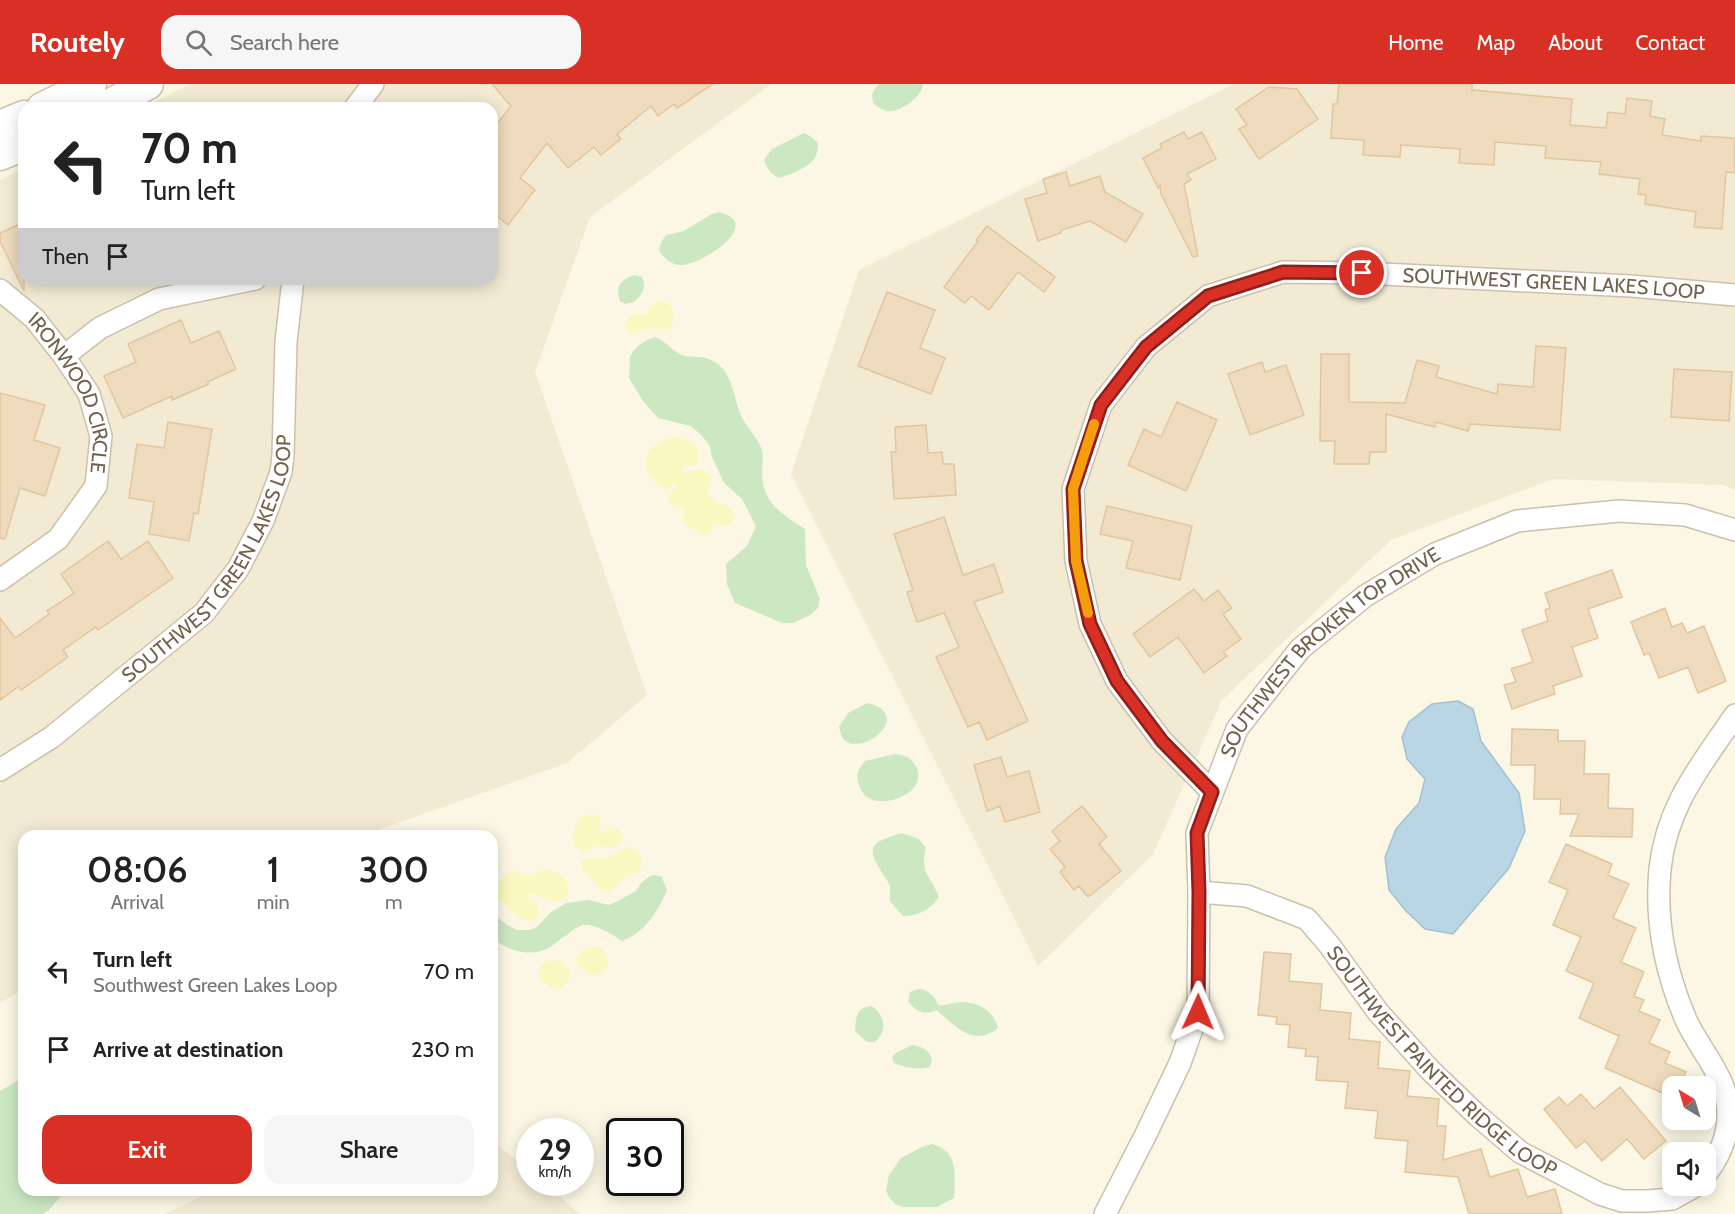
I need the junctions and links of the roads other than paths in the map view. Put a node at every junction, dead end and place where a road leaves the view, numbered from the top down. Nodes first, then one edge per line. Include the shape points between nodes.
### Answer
1 (91, 84) edge
2 (148, 84) edge
3 (372, 84) edge
4 (54, 102) edge
5 (114, 102) edge
6 (360, 102) edge
7 (18, 118) edge
8 (0, 126) edge
9 (18, 147) edge
10 (0, 155) edge
11 (225, 285) edge
12 (292, 285) edge
13 (0, 290) edge
14 (1735, 295) edge
15 (64, 356) junction
16 (1735, 530) edge
17 (0, 580) edge
18 (1735, 715) edge
19 (0, 770) edge
20 (1212, 792) junction
21 (1199, 892) junction
22 (1716, 1158) edge
23 (1677, 1196) edge
24 (1105, 1214) edge

1 - 4 main road
2 - 5 main road
3 - 6 street
7 - 8 main road
9 - 10 main road
11 - 15 street via 159,298 100,328
12 - 19 street, SOUTHWEST GREEN LAKES LOOP via 280,472 263,520 238,570 204,613 52,737
13 - 15 street, IRONWOOD CIRCLE via 34,318
14 - 20 street, SOUTHWEST GREEN LAKES LOOP via 1631,286 1283,272 1208,296 1146,347 1101,405 1073,489 1076,561 1090,624 1117,681 1162,741
15 - 17 street, IRONWOOD CIRCLE via 88,394 101,436 96,486 58,539
16 - 20 street, SOUTHWEST BROKEN TOP DRIVE via 1685,516 1618,511 1517,521 1435,554 1365,596 1300,649 1237,729
18 - 22 street via 1681,798 1671,819 1660,869 1660,924 1671,979 1687,1022 1722,1084 1728,1109 1727,1130
20 - 21 street, SOUTHWEST BROKEN TOP DRIVE via 1197,833
21 - 23 street, SOUTHWEST PAINTED RIDGE LOOP via 1246,897 1307,919 1378,1012 1430,1070 1520,1152 1600,1194 1622,1201
21 - 24 street, SOUTHWEST BROKEN TOP DRIVE via 1198,1012 1180,1063

